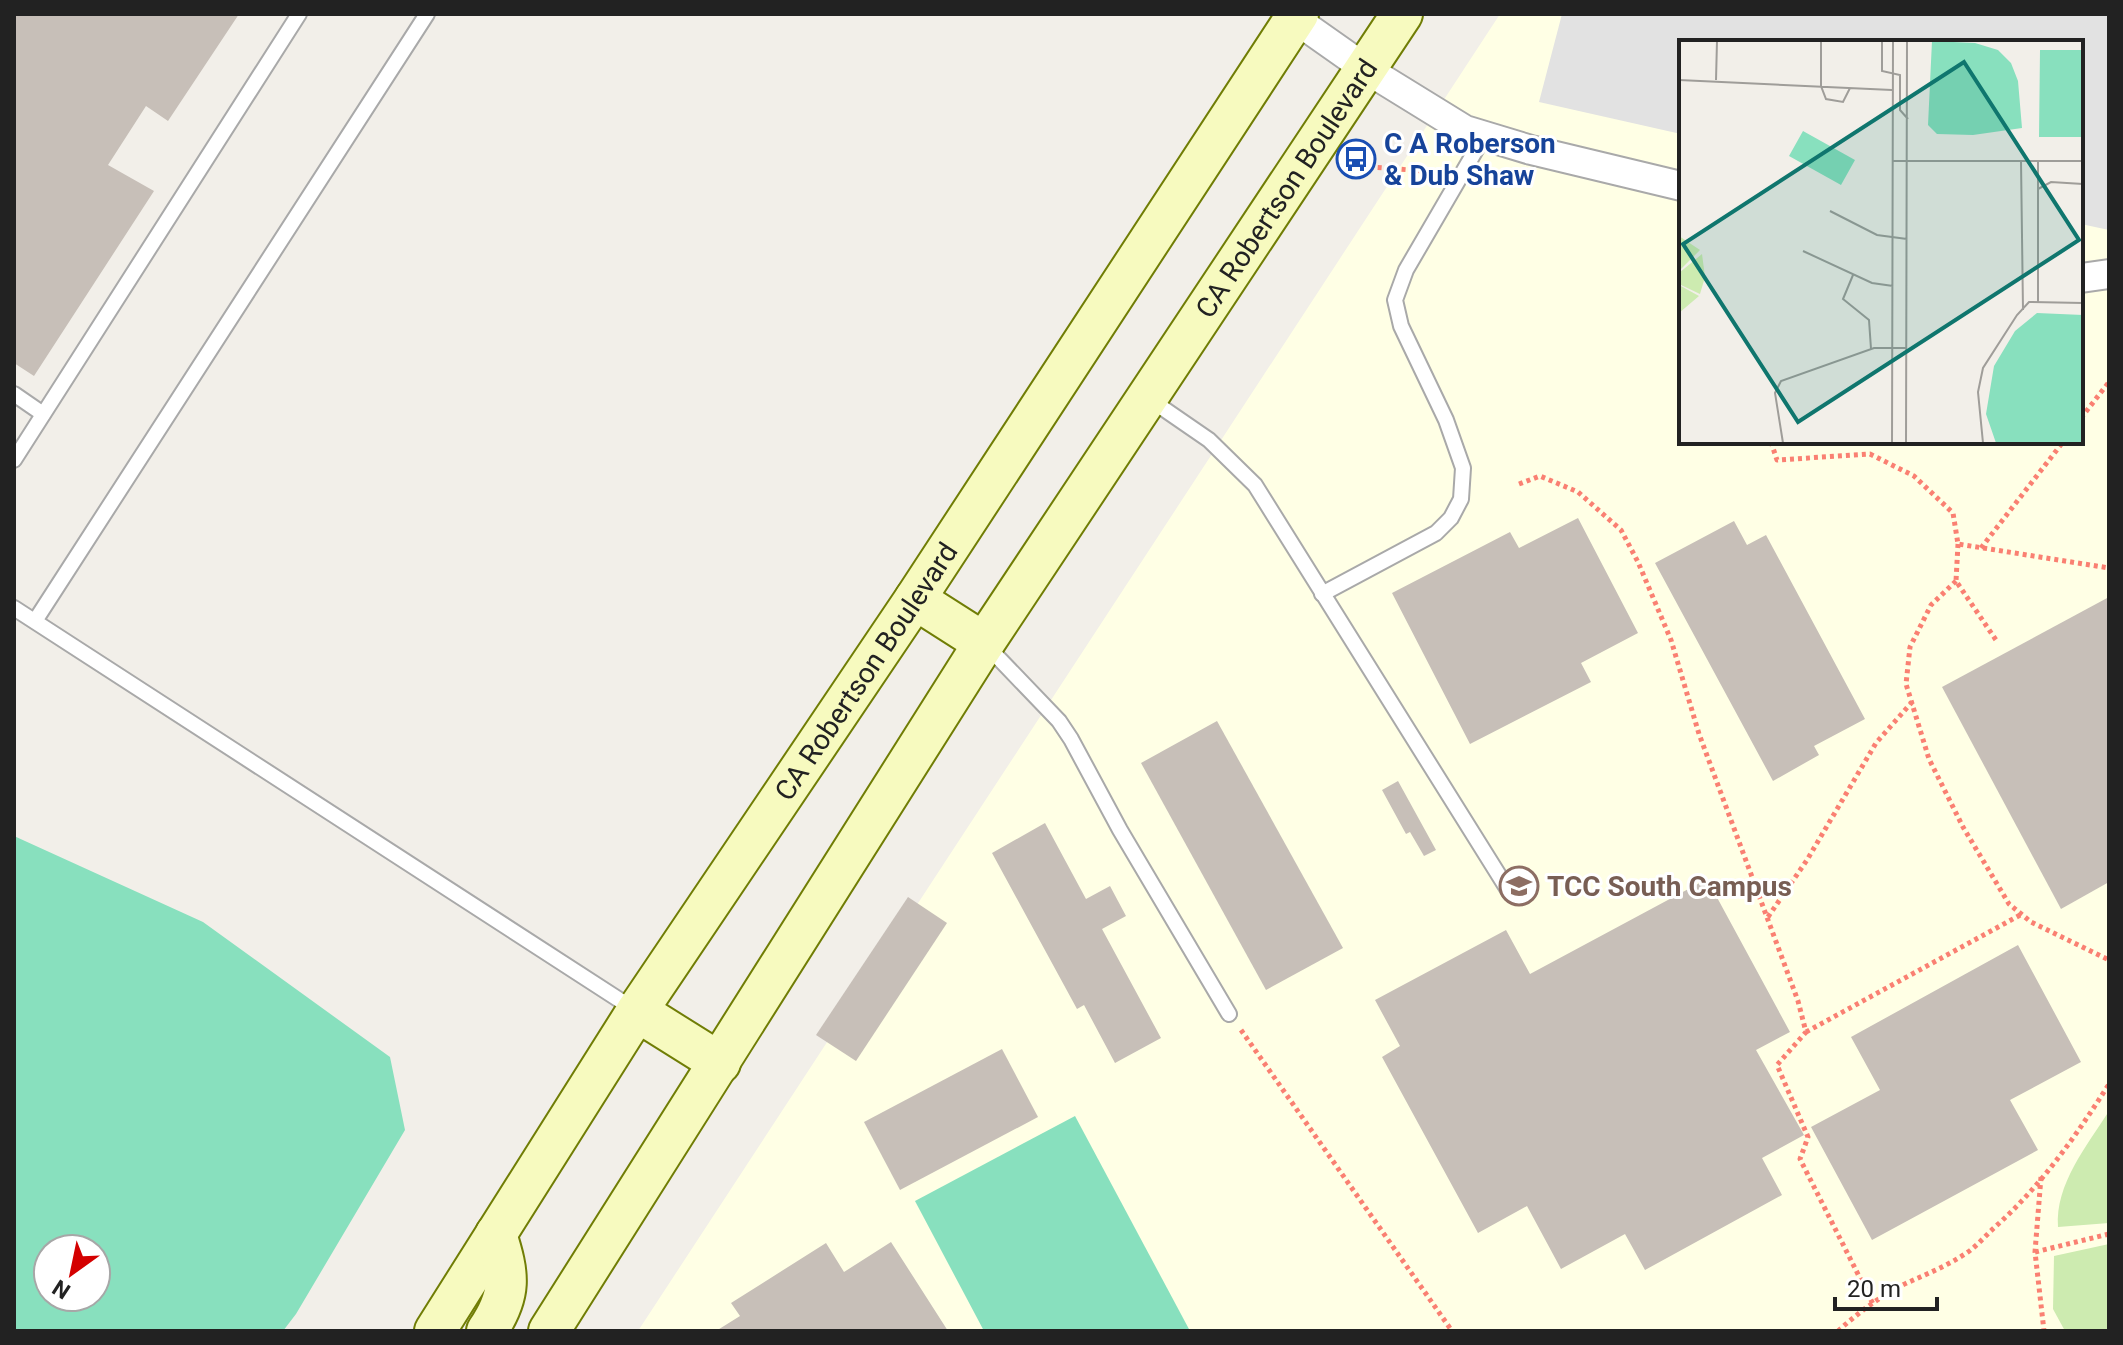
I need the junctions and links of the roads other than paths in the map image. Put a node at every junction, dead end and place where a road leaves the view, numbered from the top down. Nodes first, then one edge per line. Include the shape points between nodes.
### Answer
1 (299, 14) edge
2 (427, 14) edge
3 (1402, 14) edge
4 (1296, 17) edge
5 (1366, 69) junction
6 (1484, 136) junction
7 (1679, 185) edge
8 (2109, 274) edge
9 (2083, 278) edge
10 (14, 394) edge
11 (1148, 398) junction
12 (43, 414) junction
13 (14, 460) edge
14 (1322, 594) junction
15 (915, 599) junction
16 (14, 608) edge
17 (35, 621) junction
18 (984, 643) junction
19 (1510, 893) dead end
20 (637, 1011) junction
21 (1229, 1014) road end
22 (720, 1063) junction
23 (496, 1234) junction
24 (435, 1331) edge
25 (487, 1331) edge
26 (549, 1331) edge

1 - 12 lane
2 - 17 lane
3 - 5 street, CA Robertson Boulevard
4 - 5 street
4 - 15 street, CA Robertson Boulevard
5 - 6 street via 1465,130
5 - 11 street, CA Robertson Boulevard
6 - 7 street
6 - 14 lane via 1406,270 1395,300 1401,326 1463,468 1461,499 1436,533
8 - 9 street
10 - 12 lane
11 - 14 lane via 1209,440 1255,485
11 - 18 street, CA Robertson Boulevard
12 - 13 lane
14 - 19 lane
15 - 18 street
15 - 20 street, CA Robertson Boulevard
16 - 17 lane
17 - 20 lane
18 - 21 lane via 1071,739
18 - 22 street, CA Robertson Boulevard
20 - 22 street
20 - 23 street, CA Robertson Boulevard
22 - 26 street, CA Robertson Boulevard
23 - 24 street, CA Robertson Boulevard
23 - 25 street via 507,1269 502,1309

